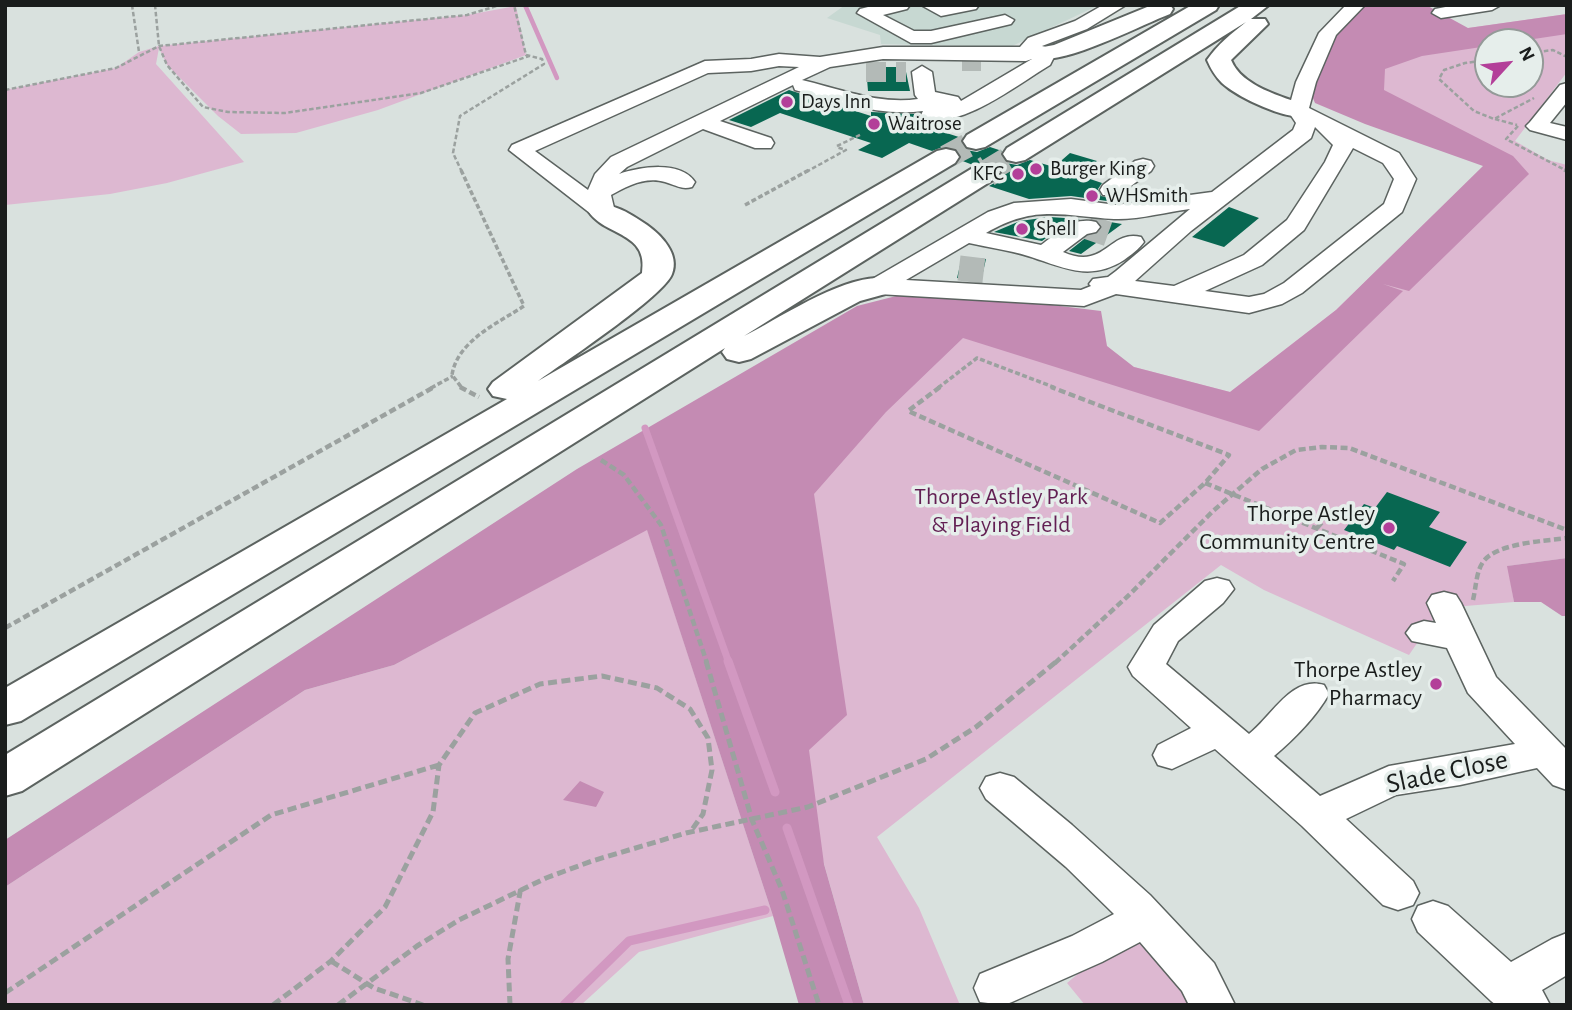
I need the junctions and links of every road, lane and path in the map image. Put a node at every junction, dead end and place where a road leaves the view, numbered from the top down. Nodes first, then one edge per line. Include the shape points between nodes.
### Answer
1 (132, 5) edge
2 (155, 5) edge
3 (500, 5) edge
4 (514, 5) edge
5 (901, 5) edge
6 (911, 5) edge
7 (930, 5) edge
8 (970, 5) edge
9 (1117, 5) edge
10 (1169, 5) edge
11 (1208, 5) edge
12 (1258, 5) edge
13 (1281, 5) edge
14 (1356, 5) edge
15 (1492, 5) edge
16 (1448, 9) edge
17 (1005, 20) dead end
18 (952, 32) junction
19 (159, 46) junction
20 (1544, 51) edge
21 (139, 52) junction
22 (530, 56) junction
23 (1567, 57) edge
24 (972, 58) junction
25 (1036, 58) junction
26 (824, 62) junction
27 (1474, 62) edge
28 (857, 76) tunnel mouth
29 (794, 83) junction
30 (1567, 89) edge
31 (5, 90) edge
32 (1533, 98) edge
33 (938, 108) junction
34 (1298, 111) junction
35 (700, 121) junction
36 (1325, 124) junction
37 (1527, 126) junction
38 (1565, 130) edge
39 (862, 134) dead end
40 (1261, 138) dead end
41 (763, 143) dead end
42 (1287, 146) junction
43 (981, 156) junction
44 (1143, 166) dead end
45 (1567, 171) edge
46 (1214, 173) dead end
47 (1242, 181) junction
48 (684, 182) dead end
49 (1111, 190) dead end
50 (1219, 198) junction
51 (601, 203) junction
52 (745, 205) dead end
53 (1181, 227) junction
54 (965, 235) junction
55 (1132, 242) junction
56 (1045, 253) junction
57 (916, 262) junction
58 (1116, 285) junction
59 (878, 286) junction
60 (1177, 294) junction
61 (453, 376) junction
62 (481, 398) dead end
63 (601, 460) dead end
64 (1205, 483) junction
65 (1231, 494) junction
66 (1353, 517) dead end
67 (416, 522) junction
68 (1317, 528) junction
69 (1567, 530) edge
70 (308, 532) junction
71 (1567, 538) edge
72 (1392, 581) dead end
73 (1217, 589) dead end
74 (1444, 603) joint
75 (5, 628) edge
76 (1311, 694) dead end
77 (5, 709) edge
78 (1219, 730) junction
79 (1172, 755) dead end
80 (1248, 757) junction
81 (1555, 763) edge
82 (439, 765) junction
83 (5, 778) edge
84 (1000, 788) dead end
85 (1316, 816) junction
86 (752, 820) junction
87 (690, 832) junction
88 (521, 887) junction
89 (1398, 893) dead end
90 (1145, 918) junction
91 (1433, 919) dead end
92 (1567, 952) edge
93 (331, 961) junction
94 (362, 984) junction
95 (996, 988) dead end
96 (5, 993) edge
97 (1517, 996) edge
98 (273, 1005) edge
99 (338, 1005) edge
100 (423, 1005) edge
101 (510, 1005) edge
102 (819, 1005) edge
103 (1212, 1005) edge

1 - 21 path
2 - 19 path
3 - 19 path via 467,15
4 - 22 path via 526,55
5 - 18 street via 866,13 912,37
6 - 18 street
7 - 8 street via 941,11
9 - 25 street via 1035,42 1030,47
10 - 25 highway
11 - 43 highway
12 - 43 highway
13 - 34 highway via 1227,49 1219,60 1220,69 1247,89
14 - 34 street via 1328,33
15 - 16 street
17 - 18 street
18 - 24 street
19 - 21 path
19 - 22 path via 167,65 203,107 228,112 285,113 411,95
20 - 23 path
21 - 31 path via 116,68
22 - 61 path via 544,64 460,116 453,153 524,306 461,352 453,364
24 - 25 street
24 - 26 street via 853,56
25 - 33 street via 982,97
25 - 33 street via 914,72 925,95
26 - 29 street
26 - 51 street via 779,60 705,67 520,150
27 - 32 path via 1444,70 1439,79 1474,111 1494,119
28 - 29 street via 839,85
29 - 33 street via 859,102
29 - 35 street
30 - 37 street
34 - 36 street
34 - 42 street via 1306,123 1303,133
35 - 41 street
35 - 51 street via 619,162 600,182
36 - 60 street via 1344,144 1296,225 1253,260
36 - 60 street via 1391,158 1405,179 1394,207 1273,299 1249,305
37 - 38 street
37 - 45 path via 1506,139
39 - 52 path via 836,147 846,150
40 - 42 street
42 - 47 street
43 - 67 highway
43 - 70 highway
44 - 49 street
46 - 47 street
47 - 50 street
48 - 51 street via 664,174 641,174
50 - 53 street
50 - 54 street via 1116,212 1071,206 1022,208
51 - 70 highway via 651,243 659,258 658,272 644,288
53 - 55 street via 1146,232
53 - 58 street
54 - 56 street
54 - 57 street
55 - 56 street via 1095,267
55 - 56 street via 1083,226
57 - 58 street
57 - 59 street
58 - 59 street via 1084,298
58 - 60 street
59 - 67 highway via 823,306 611,423
61 - 62 path via 458,386
61 - 75 path
63 - 86 path via 624,475 661,526 721,705
64 - 64 path via 1229,455 977,358 908,411 1160,523
64 - 65 path
65 - 68 path
65 - 69 path via 1293,451 1321,445 1349,448
65 - 86 path via 1120,604 949,746 808,807
66 - 68 path via 1333,510
67 - 83 highway
68 - 72 path via 1404,564
70 - 77 highway
71 - 74 path via 1501,549 1481,565 1473,600
73 - 78 street via 1163,635 1155,655
74 - 81 street via 1441,636
76 - 80 street
78 - 79 street
78 - 80 street
80 - 85 street
81 - 85 street, Slade Close via 1390,780
82 - 87 path via 475,713 540,684 602,676 657,688 690,709 708,738 712,771 703,814
82 - 93 path via 433,812 385,907
82 - 96 path via 271,815
84 - 90 street via 1017,807 1105,877
85 - 89 street
86 - 87 path
86 - 102 path via 782,890
87 - 88 path via 575,865
88 - 94 path via 461,919
88 - 101 path via 507,948
90 - 95 street
90 - 103 street via 1198,977
91 - 97 street
92 - 97 street
93 - 94 path
93 - 98 path
94 - 99 path
94 - 100 path

